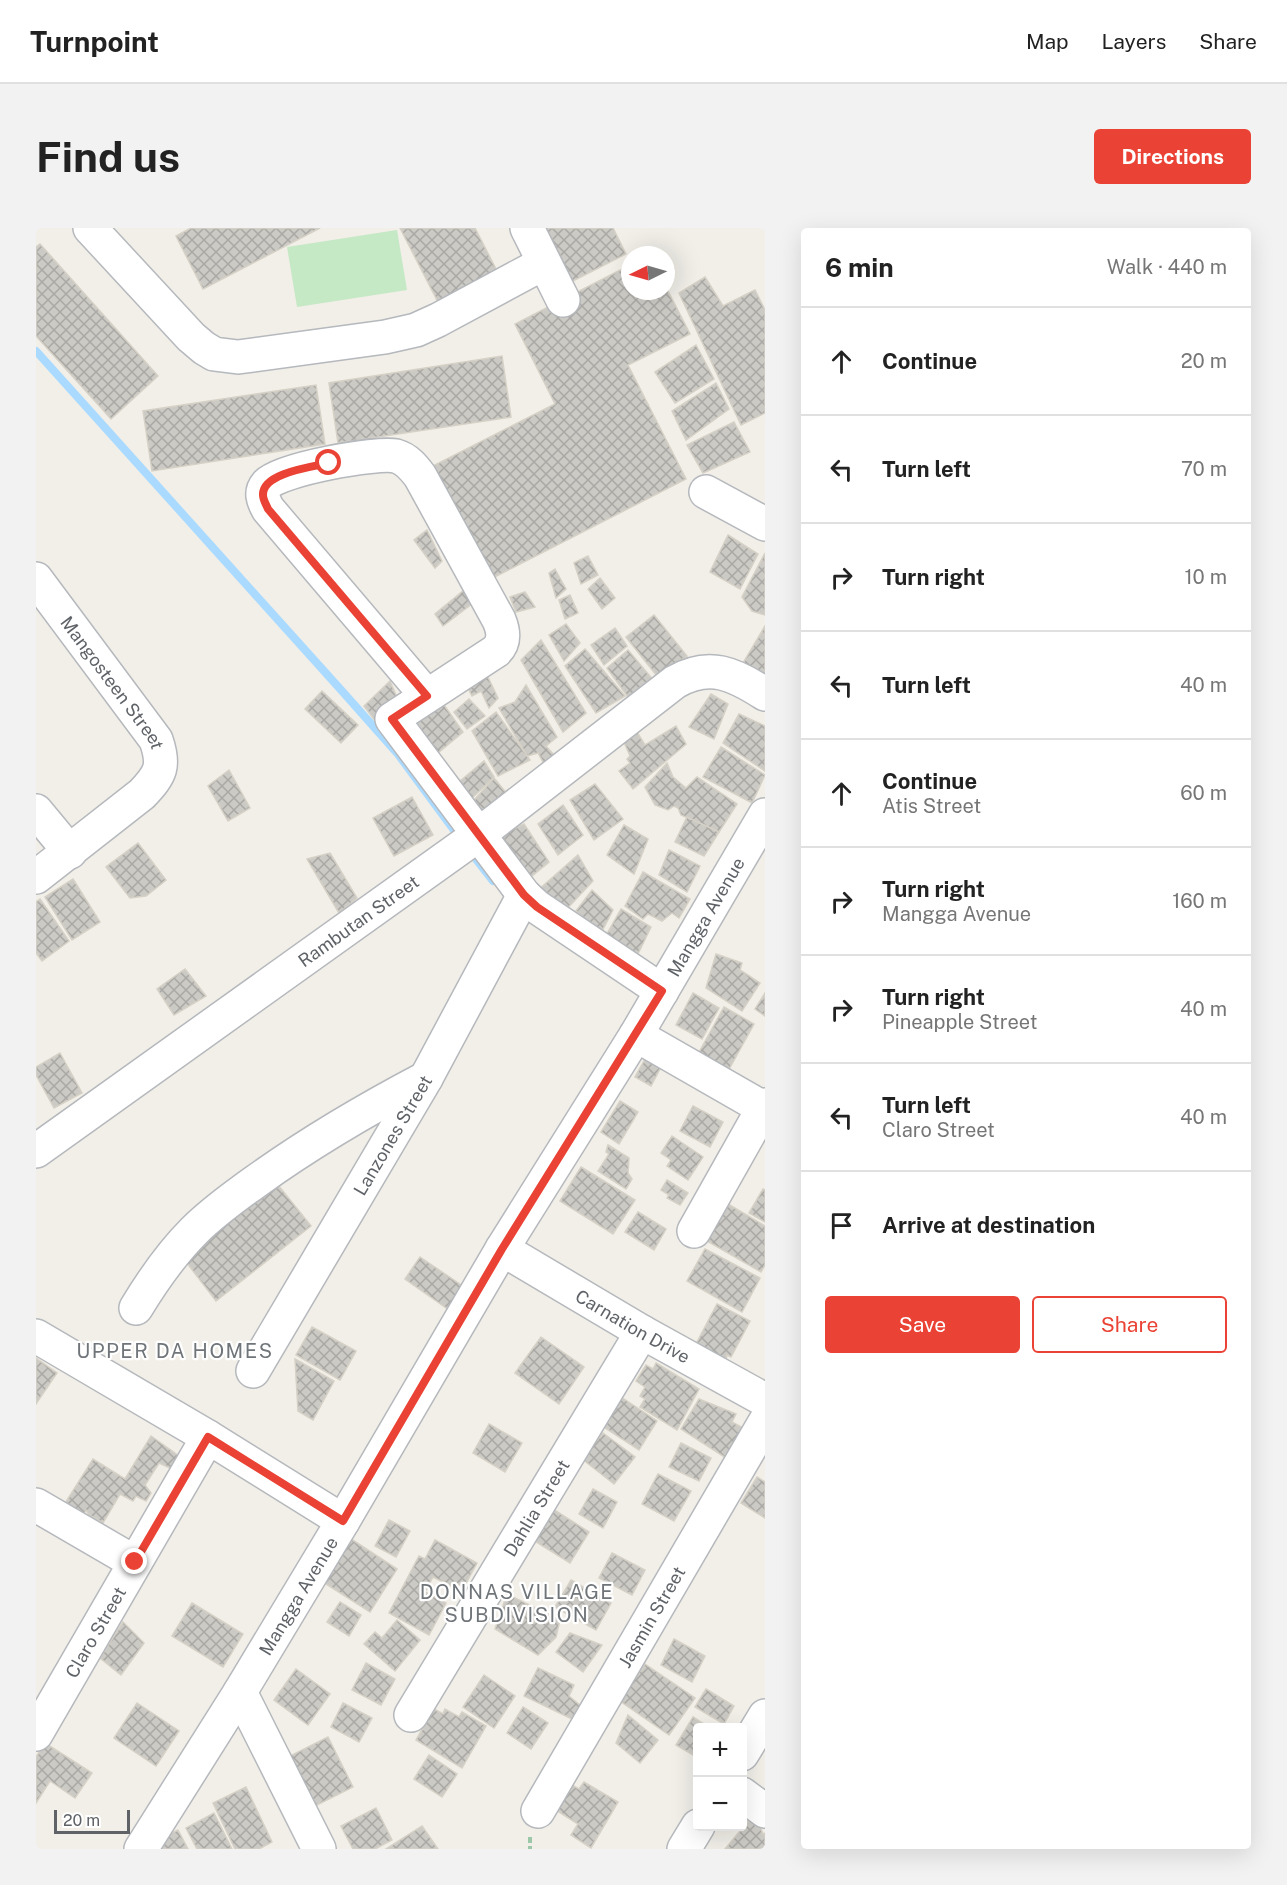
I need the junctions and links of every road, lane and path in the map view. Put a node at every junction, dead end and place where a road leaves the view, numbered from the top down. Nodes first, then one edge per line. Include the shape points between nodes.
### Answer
1 (90, 228) edge
2 (527, 228) edge
3 (544, 263) junction
4 (562, 300) dead end
5 (706, 492) dead end
6 (765, 524) edge
7 (36, 579) edge
8 (765, 694) edge
9 (427, 696) junction
10 (36, 811) edge
11 (765, 815) edge
12 (478, 835) junction
13 (70, 852) junction
14 (36, 877) edge
15 (524, 895) junction
16 (662, 991) junction
17 (636, 1035) junction
18 (426, 1078) junction
19 (764, 1107) edge
20 (36, 1151) edge
21 (694, 1231) dead end
22 (502, 1249) junction
23 (136, 1308) dead end
24 (642, 1332) junction
25 (36, 1336) edge
26 (253, 1371) dead end
27 (765, 1400) edge
28 (765, 1422) edge
29 (208, 1437) junction
30 (36, 1505) edge
31 (343, 1521) junction
32 (135, 1562) junction
33 (240, 1692) junction
34 (411, 1714) dead end
35 (765, 1716) edge
36 (36, 1734) edge
37 (747, 1746) edge
38 (747, 1798) edge
39 (538, 1811) dead end
40 (765, 1811) edge
41 (695, 1831) edge
42 (141, 1849) edge
43 (319, 1849) edge
44 (684, 1849) edge

1 - 3 street via 191,337 214,354 226,357 416,330
2 - 3 street
3 - 4 street
5 - 6 street
7 - 13 street, Mangosteen Street via 156,740 161,761 156,779 142,794
8 - 12 street, Rambutan Street via 728,673 695,673 675,682
9 - 9 street via 496,651 503,637 499,620 420,476 410,464 387,455 303,469 267,483 262,492 268,509
9 - 12 street via 392,719
10 - 13 street
11 - 16 street, Mangga Avenue
12 - 15 street
12 - 20 street, Rambutan Street
13 - 14 street
15 - 16 street
15 - 18 street, Lanzones Street
16 - 17 street, Mangga Avenue
17 - 19 street
17 - 22 street, Mangga Avenue
18 - 23 street via 297,1152 234,1197 195,1230 157,1274
18 - 26 street, Lanzones Street
19 - 21 street
22 - 24 street, Carnation Drive
22 - 31 street, Mangga Avenue
24 - 27 street, Carnation Drive
24 - 34 street, Dahlia Street
25 - 29 street
28 - 39 street, Jasmin Street
29 - 31 street
29 - 32 street, Claro Street
30 - 32 street
31 - 33 street, Mangga Avenue
32 - 36 street, Claro Street
33 - 42 street, Mangga Avenue
33 - 43 street
35 - 37 street
38 - 40 street
41 - 44 street

